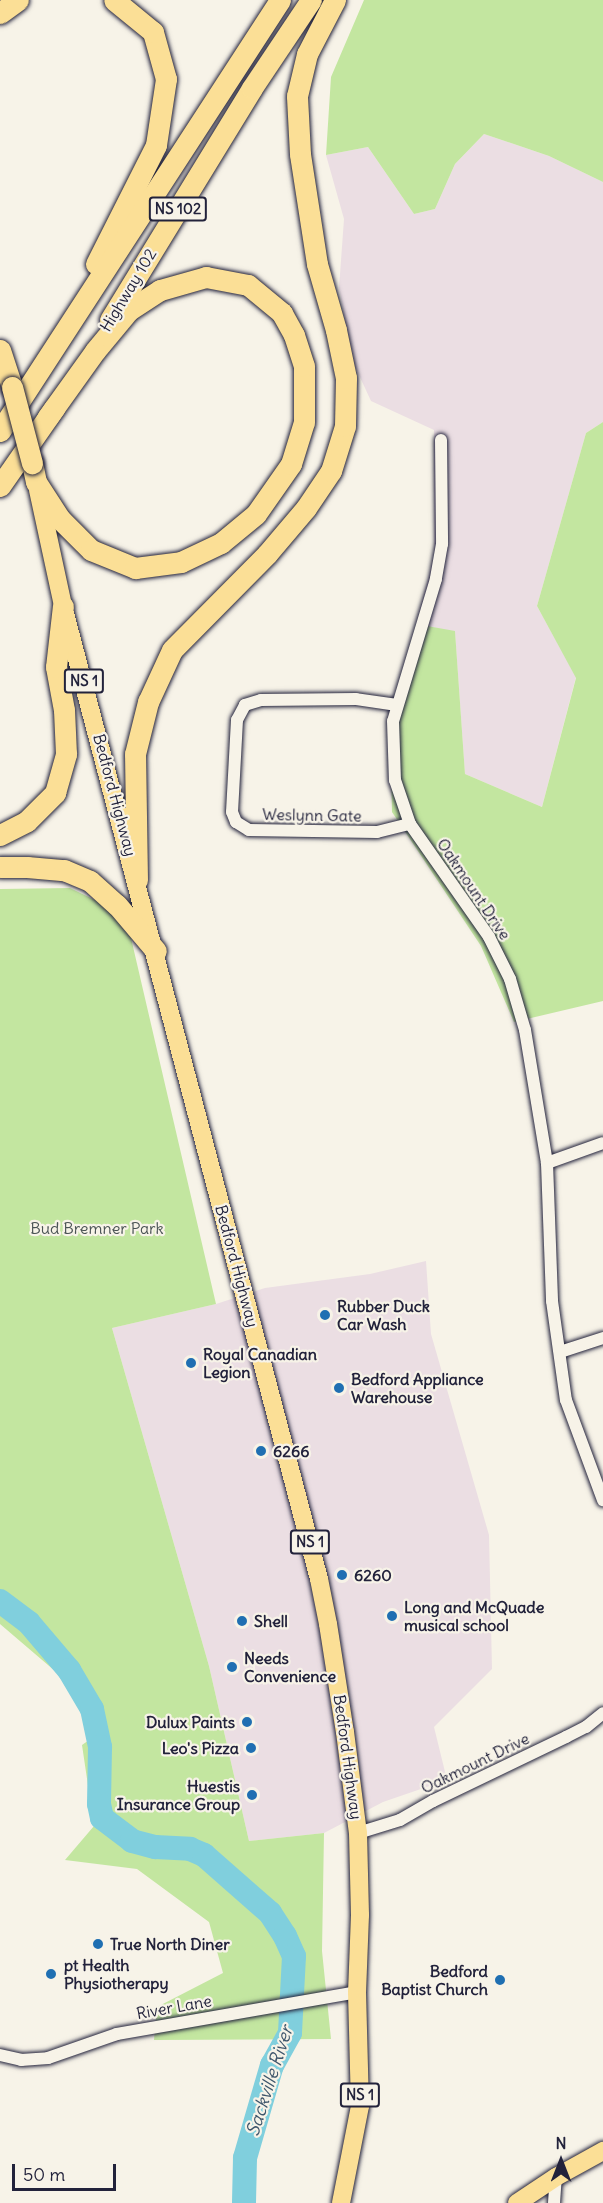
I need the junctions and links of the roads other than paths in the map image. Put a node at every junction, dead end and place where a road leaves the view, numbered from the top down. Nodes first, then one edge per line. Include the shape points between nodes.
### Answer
1 (18, 0) edge
2 (114, 0) edge
3 (280, 0) edge
4 (311, 0) edge
5 (335, 0) edge
6 (0, 13) edge
7 (0, 350) edge
8 (48, 360) junction
9 (0, 363) edge
10 (12, 387) junction
11 (47, 418) junction
12 (1, 429) edge
13 (441, 440) dead end
14 (34, 473) junction
15 (0, 486) edge
16 (63, 606) junction
17 (397, 705) junction
18 (410, 824) junction
19 (0, 835) edge
20 (0, 867) edge
21 (137, 880) junction
22 (156, 951) junction
23 (603, 1143) edge
24 (547, 1162) junction
25 (603, 1338) edge
26 (560, 1352) junction
27 (603, 1500) edge
28 (603, 1713) edge
29 (358, 1833) junction
30 (357, 1992) junction
31 (0, 2055) edge
32 (603, 2151) edge
33 (556, 2177) junction
34 (341, 2203) edge
35 (517, 2203) edge
36 (554, 2203) edge

1 - 6 highway
2 - 8 highway via 153,32 166,79 156,145
3 - 8 highway, Highway 102 / NS 102
4 - 11 highway, Highway 102 / NS 102
5 - 21 highway via 307,54 297,96 300,154 317,264 346,378 345,426 331,471 306,508 267,554 172,650 148,702 135,754
7 - 10 highway
8 - 12 highway, Highway 102 / NS 102
9 - 10 highway
10 - 14 highway, bridge
11 - 14 highway via 129,310 160,290 206,277 248,285 282,313 304,366 304,422 291,464 256,514 221,543 181,562 135,568 91,550 60,519
11 - 15 highway, Highway 102 / NS 102
13 - 17 street, Oakmount Drive via 442,544 436,579
14 - 16 main road, Bedford Highway / NS 1
16 - 19 highway via 56,667 66,753 55,793 27,821
16 - 21 main road, Bedford Highway / NS 1
17 - 18 street, Oakmount Drive via 393,721 395,780
17 - 18 street, Weslynn Gate via 356,699 261,700 245,705 237,720 232,812 236,822 249,830 377,832
18 - 24 street, Oakmount Drive via 483,928 510,979 533,1066
20 - 22 highway via 64,870 90,881 117,905
21 - 22 main road, Bedford Highway / NS 1
22 - 29 main road, Bedford Highway / NS 1 via 319,1579
23 - 24 street
24 - 26 street, Oakmount Drive via 552,1301
25 - 26 street
26 - 27 street, Oakmount Drive via 566,1400
28 - 29 street, Oakmount Drive via 586,1727 400,1820
29 - 30 main road, Bedford Highway / NS 1
30 - 31 street, River Lane via 117,2034 48,2058 21,2060
30 - 34 main road, Bedford Highway / NS 1 via 360,2106
32 - 33 main road
33 - 35 main road
33 - 36 street

